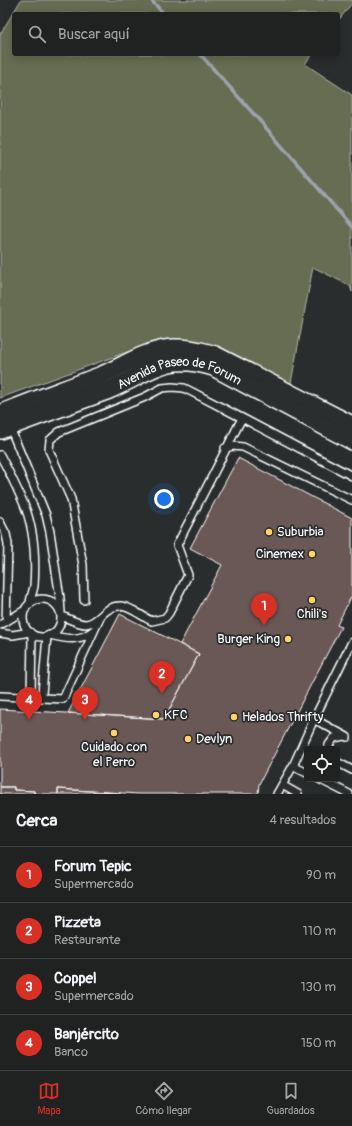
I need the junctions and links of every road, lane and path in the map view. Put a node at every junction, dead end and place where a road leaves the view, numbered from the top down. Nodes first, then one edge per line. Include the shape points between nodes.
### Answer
1 (242, 418) junction
2 (3, 421) edge
3 (352, 425) edge
4 (352, 441) edge
5 (225, 448) junction
6 (0, 454) edge
7 (352, 476) edge
8 (352, 500) edge
9 (0, 522) edge
10 (84, 600) dead end
11 (27, 607) junction
12 (101, 615) junction
13 (61, 616) junction
14 (3, 624) edge
15 (95, 628) junction
16 (0, 633) edge
17 (31, 633) junction
18 (48, 636) junction
19 (66, 640) junction
20 (352, 642) edge
21 (31, 694) dead end
22 (42, 694) dead end
23 (0, 696) edge
24 (314, 719) junction
25 (329, 746) edge
26 (340, 764) edge
27 (293, 766) junction
28 (352, 770) edge
29 (304, 772) edge
30 (325, 782) edge
31 (282, 785) junction
32 (277, 794) edge
33 (298, 794) edge
34 (349, 794) edge

1 - 5 lane
1 - 7 lane
1 - 10 lane via 184,388 172,387 162,388 53,436 49,442 49,450 71,499 83,565
2 - 3 street, Avenida Paseo de Forum via 142,355 164,349 181,348 215,355
2 - 4 street, Avenida Paseo de Forum via 109,390 152,368 170,362 184,361 213,367
2 - 13 lane via 46,515
5 - 8 lane via 243,447
5 - 12 lane via 177,545 188,575 169,613 165,618 152,621 120,606 107,609
6 - 11 lane via 29,519 34,552 34,587
9 - 14 lane via 8,544
11 - 13 lane via 36,600 46,599 55,604
11 - 14 lane
11 - 17 lane via 24,620
12 - 13 lane via 94,622 86,624
12 - 15 lane
13 - 18 lane via 58,629
13 - 19 lane
15 - 19 lane via 84,636
15 - 23 lane via 62,699
16 - 17 lane
17 - 18 lane via 42,637
17 - 21 lane
18 - 19 lane
18 - 22 lane
20 - 24 lane
24 - 25 lane via 347,737 334,738
24 - 27 lane
26 - 28 lane
27 - 29 lane
27 - 31 lane
30 - 34 lane
31 - 32 lane
31 - 33 lane

